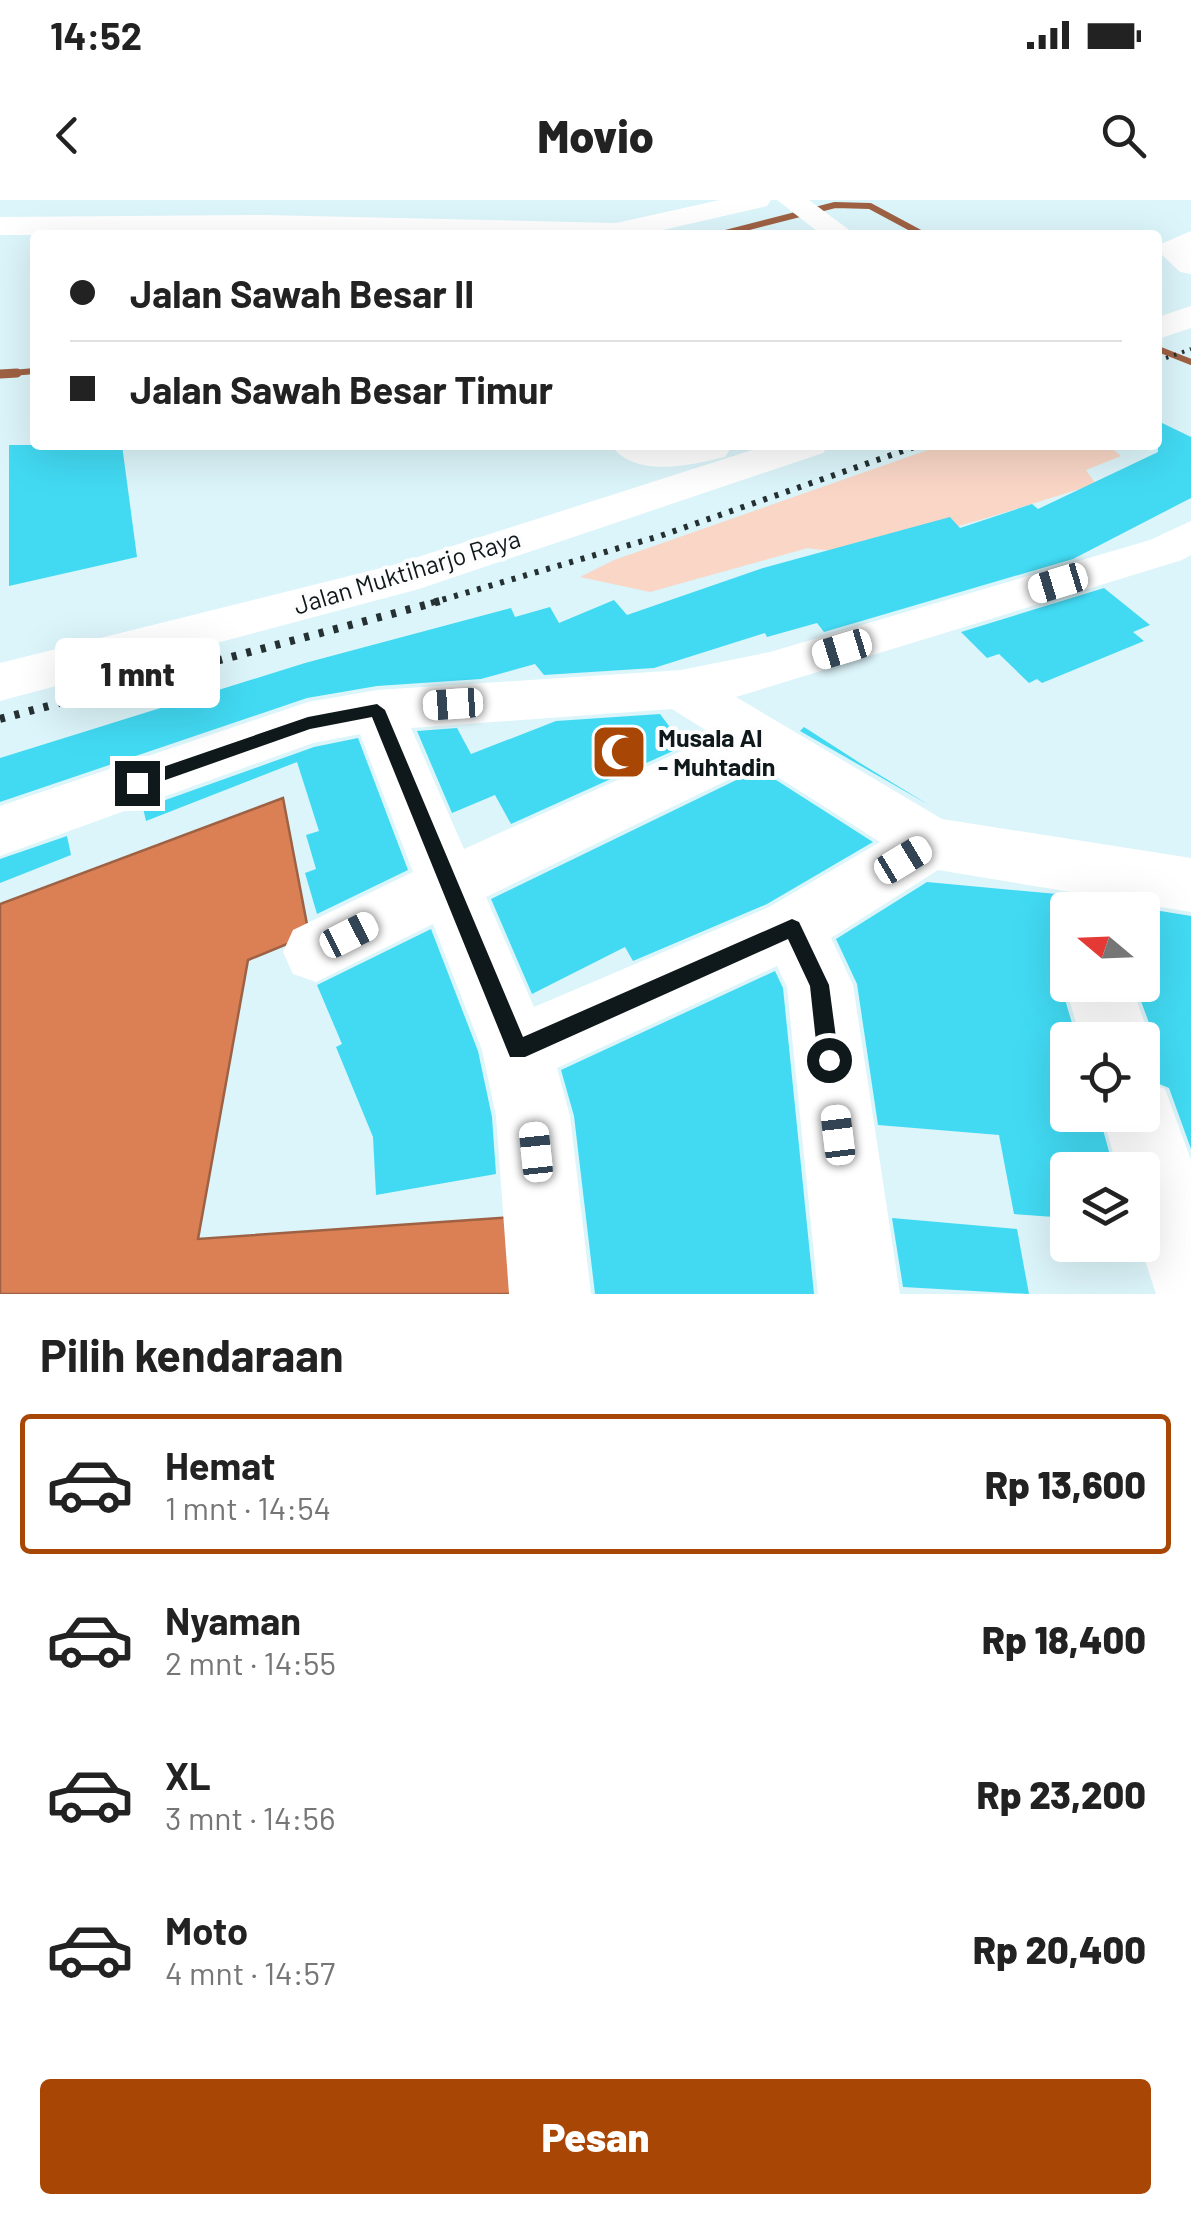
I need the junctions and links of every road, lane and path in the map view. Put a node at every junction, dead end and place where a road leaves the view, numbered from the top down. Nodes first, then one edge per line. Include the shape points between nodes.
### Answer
1 (295, 200) edge
2 (756, 200) edge
3 (791, 200) edge
4 (264, 224) junction
5 (0, 226) edge
6 (833, 229) edge
7 (528, 230) edge
8 (625, 230) edge
9 (1191, 240) edge
10 (1191, 265) edge
11 (1191, 316) edge
12 (1162, 327) edge
13 (640, 450) edge
14 (762, 450) edge
15 (716, 455) edge
16 (1191, 534) edge
17 (0, 682) edge
18 (681, 689) junction
19 (377, 710) junction
20 (762, 739) junction
21 (0, 831) edge
22 (931, 843) junction
23 (449, 884) junction
24 (1191, 886) edge
25 (1067, 887) edge
26 (792, 928) junction
27 (316, 952) dead end
28 (518, 1050) junction
29 (1144, 1132) edge
30 (1191, 1279) edge
31 (550, 1294) edge
32 (859, 1294) edge

1 - 4 street
2 - 8 street
3 - 6 street
4 - 5 street
4 - 7 street
9 - 10 street via 1172,250
11 - 12 street
13 - 15 street
14 - 15 street, Jalan Muktiharjo Raya
15 - 17 street, Jalan Muktiharjo Raya via 402,578
16 - 18 street via 1166,550 770,671
18 - 19 street
18 - 20 street
19 - 21 street via 308,723
19 - 23 street
20 - 22 street
20 - 23 street
22 - 25 street
22 - 26 street
23 - 27 street
23 - 28 street
24 - 25 street
26 - 28 street
26 - 32 street via 820,985
28 - 31 street via 533,1116
29 - 30 street

